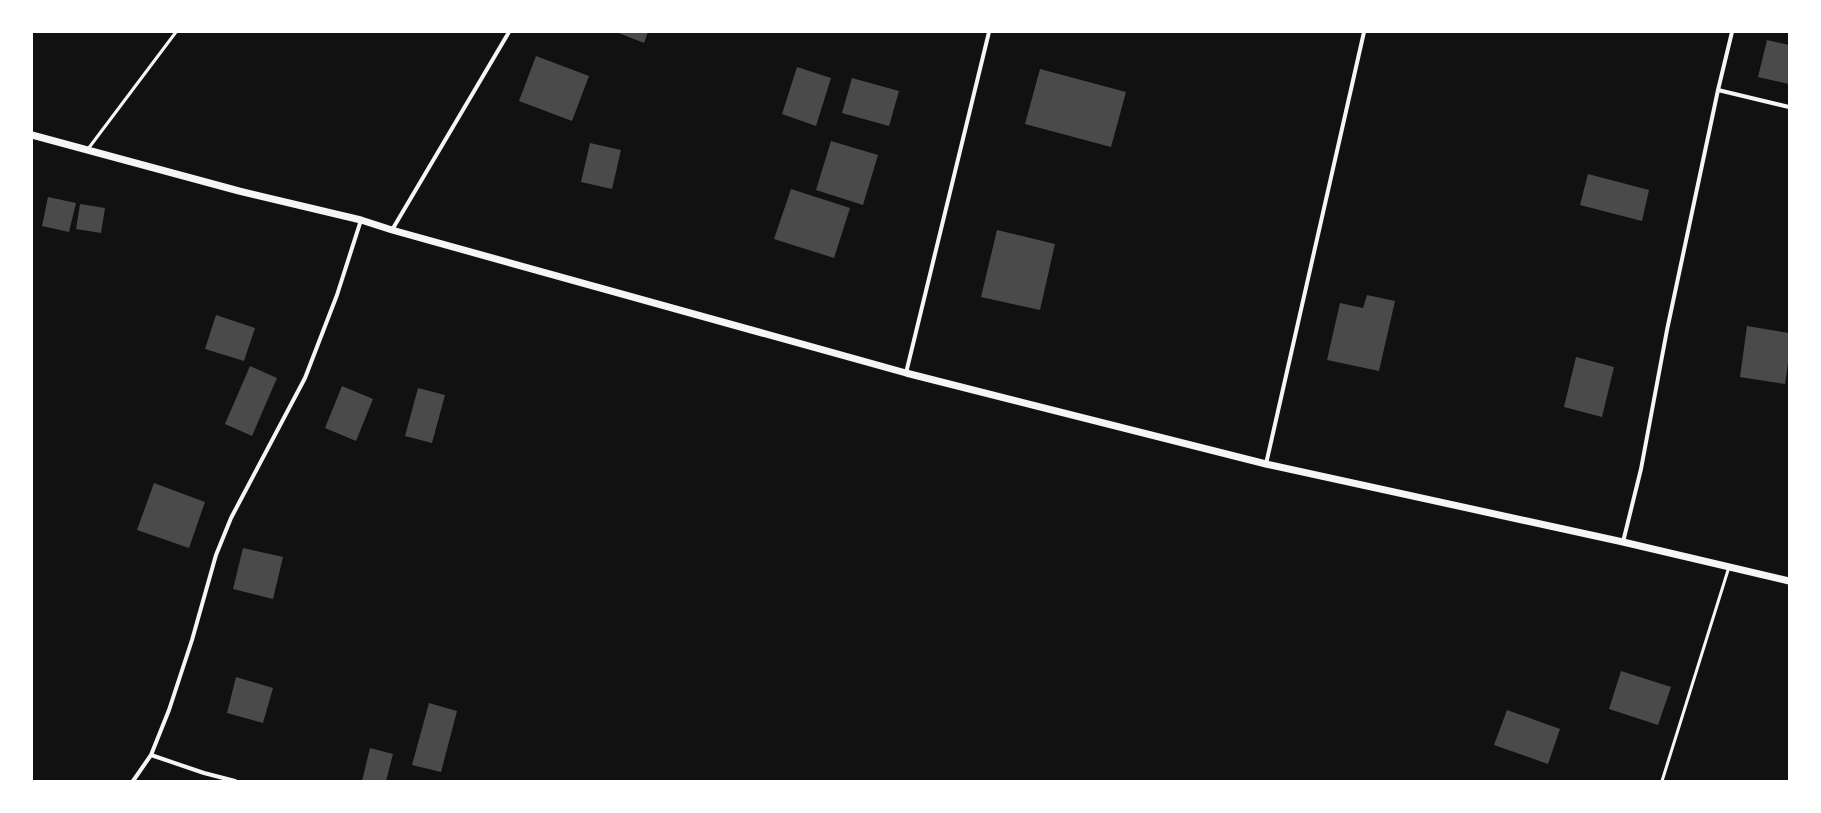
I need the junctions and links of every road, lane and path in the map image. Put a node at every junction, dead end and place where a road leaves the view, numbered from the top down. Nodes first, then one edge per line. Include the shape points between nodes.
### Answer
1 (176, 32) edge
2 (509, 32) edge
3 (989, 32) edge
4 (1364, 32) edge
5 (1732, 32) edge
6 (1718, 90) junction
7 (1789, 107) edge
8 (32, 135) edge
9 (87, 150) junction
10 (361, 220) junction
11 (392, 230) junction
12 (906, 373) junction
13 (1266, 464) junction
14 (1623, 542) junction
15 (1729, 567) junction
16 (1789, 581) edge
17 (151, 756) junction
18 (133, 781) edge
19 (235, 781) edge
20 (1662, 781) edge

1 - 9 lane
2 - 11 street
3 - 12 street
4 - 13 street
5 - 6 street
6 - 7 street
6 - 14 street via 1667,330 1641,469
8 - 9 street
9 - 10 street via 239,191
10 - 11 street
10 - 17 street via 337,295 305,378 231,518 219,548 169,710
11 - 12 street
12 - 13 street
13 - 14 street
14 - 15 street
15 - 16 street
15 - 20 lane
17 - 18 street
17 - 19 street

